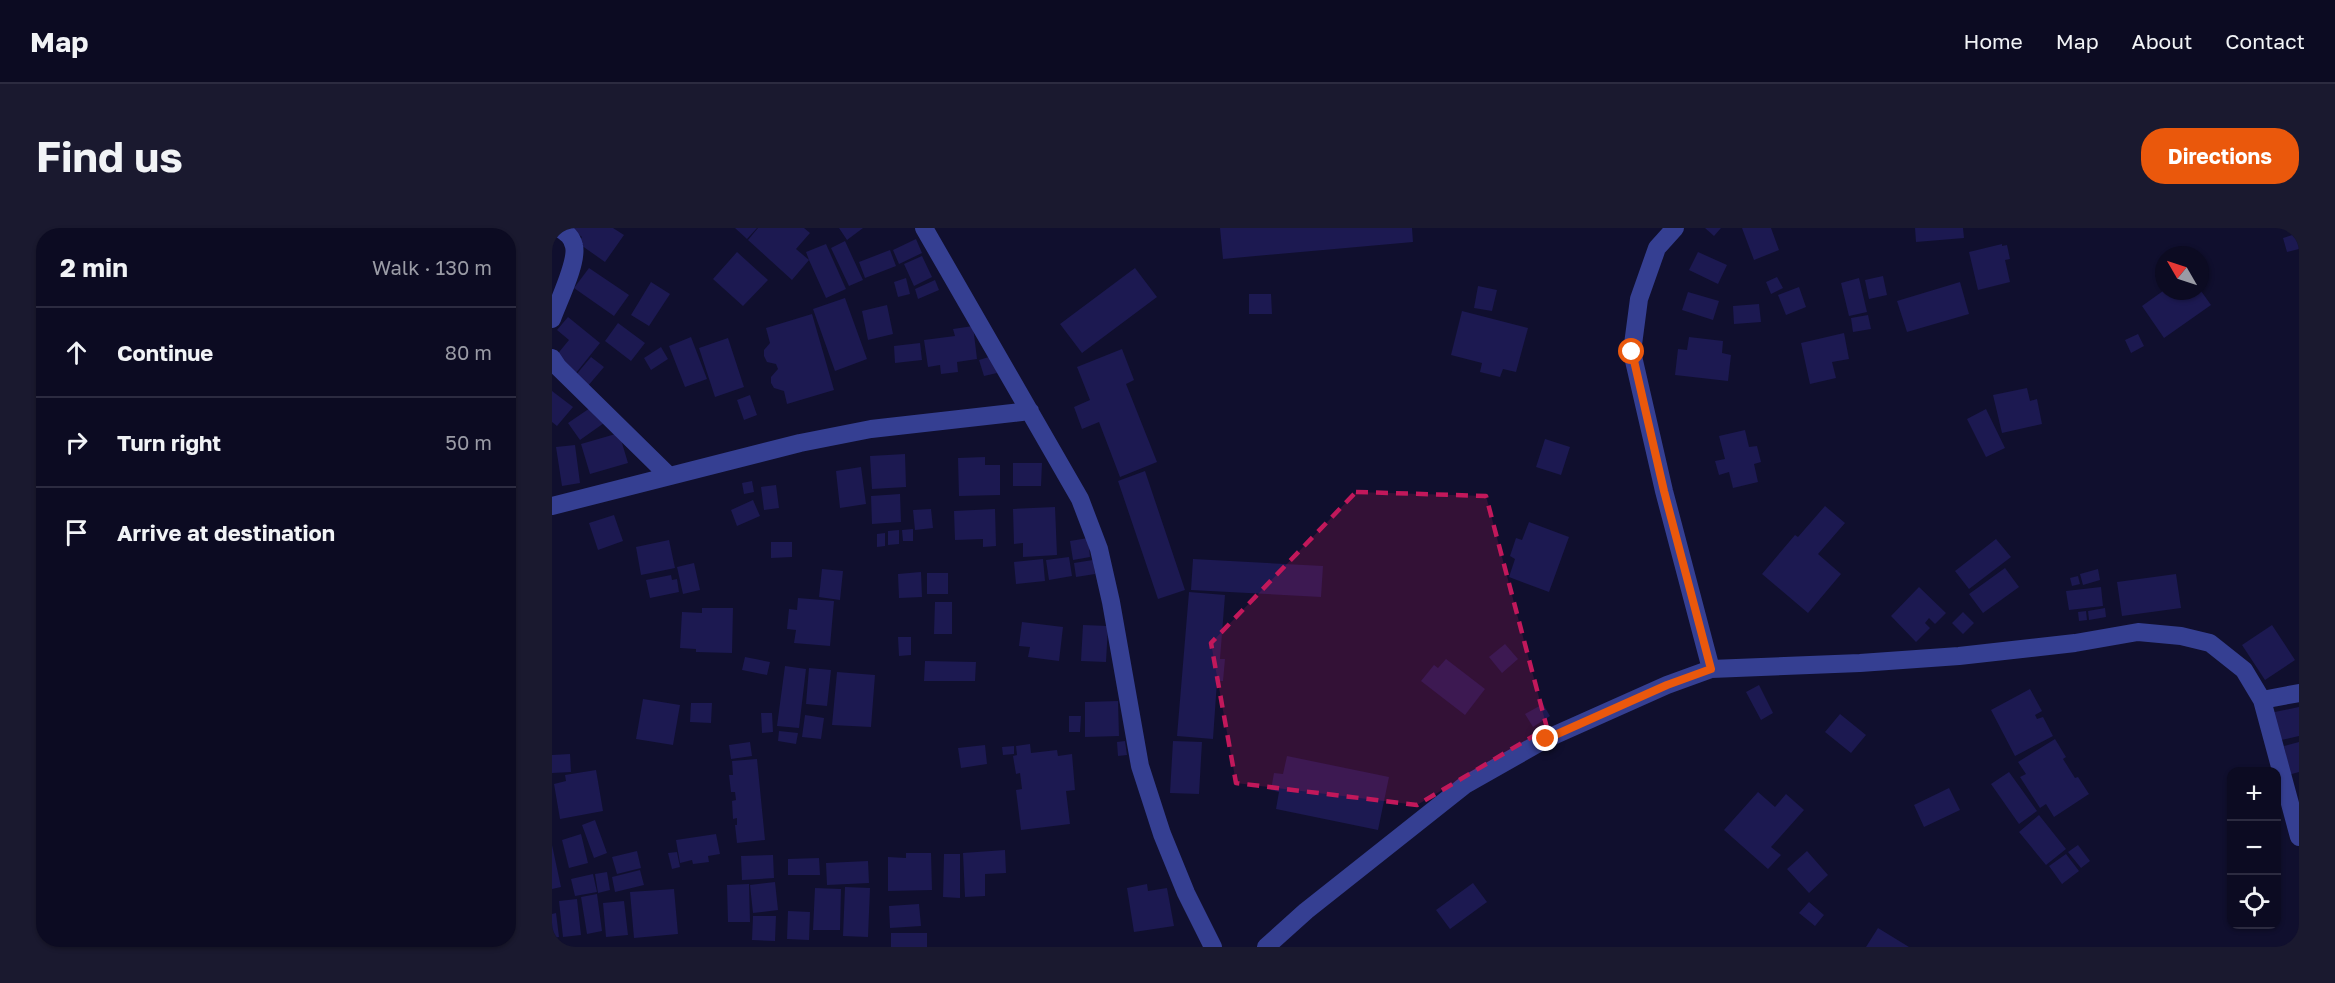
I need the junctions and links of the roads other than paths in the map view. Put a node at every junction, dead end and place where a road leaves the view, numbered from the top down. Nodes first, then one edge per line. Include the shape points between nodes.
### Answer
1 (559, 228) edge
2 (924, 228) edge
3 (1675, 228) edge
4 (552, 319) edge
5 (552, 358) edge
6 (1030, 411) junction
7 (669, 476) junction
8 (552, 506) edge
9 (1711, 669) junction
10 (2299, 693) edge
11 (2262, 700) junction
12 (2299, 837) edge
13 (1213, 947) edge
14 (1266, 947) edge

1 - 4 street via 570,235 575,248
2 - 6 street
3 - 9 street via 1657,248 1638,299 1632,352
5 - 7 street
6 - 7 street via 871,429
6 - 13 street via 1080,499 1099,549 1140,766 1162,834
7 - 8 street
9 - 11 street via 1959,656 2138,632 2210,643 2244,670
9 - 14 street via 1546,739 1465,785
10 - 11 street
11 - 12 street

